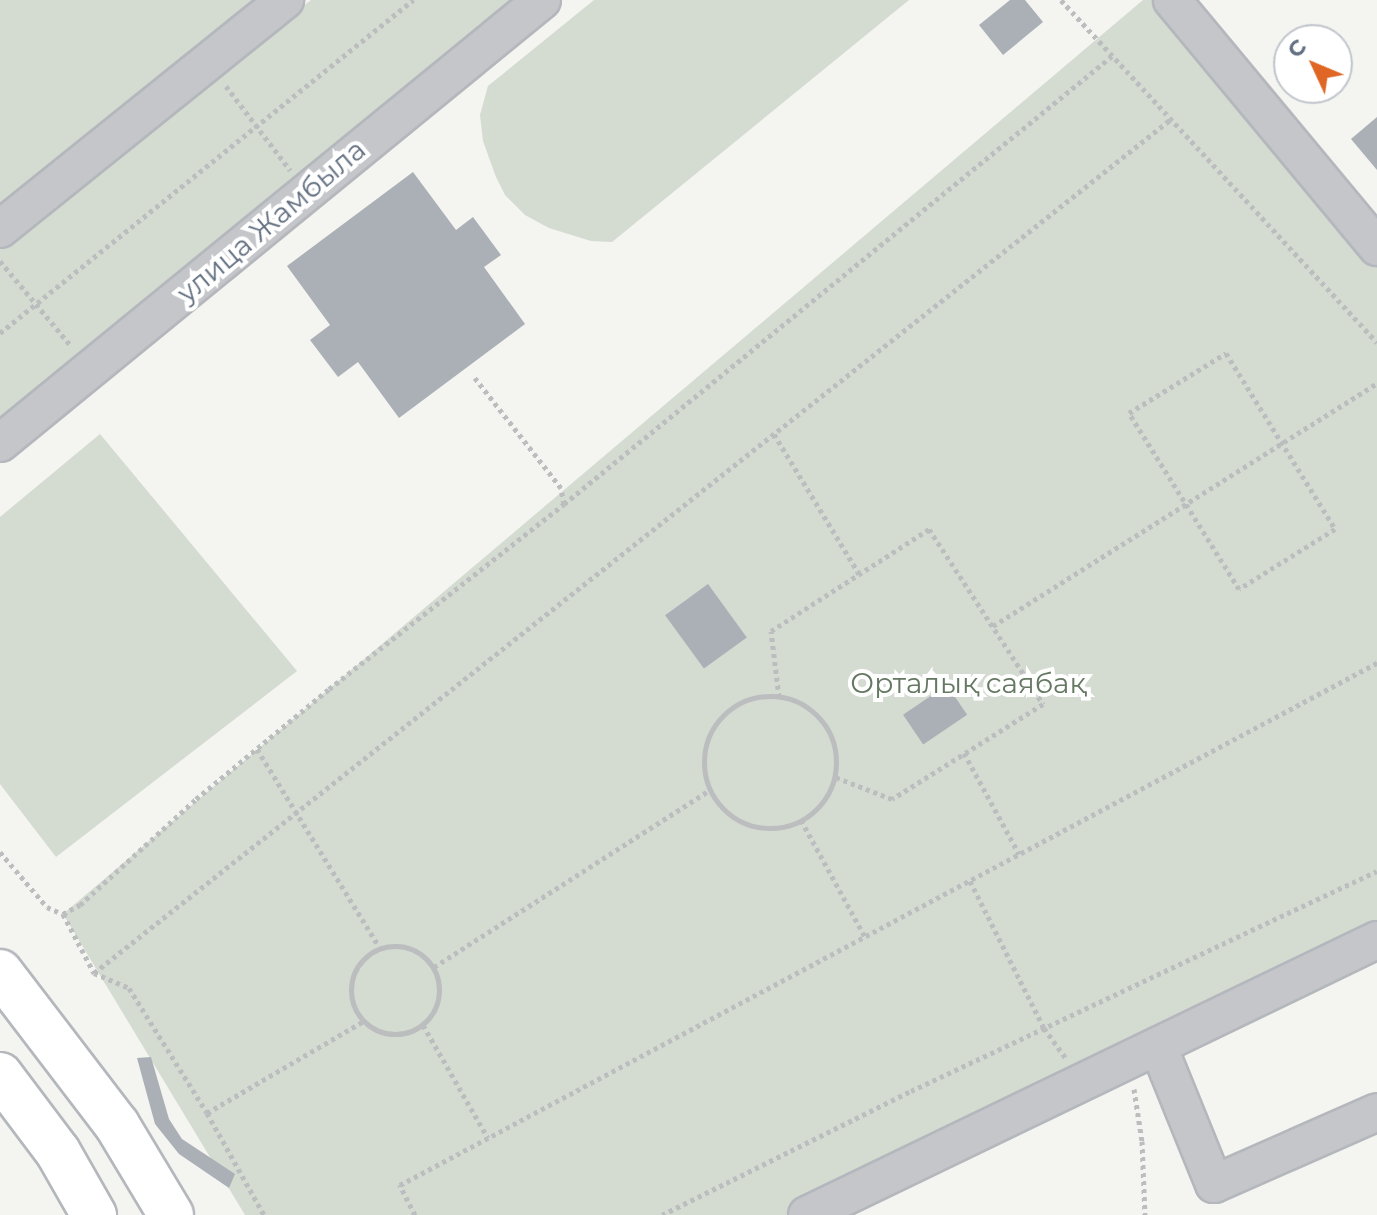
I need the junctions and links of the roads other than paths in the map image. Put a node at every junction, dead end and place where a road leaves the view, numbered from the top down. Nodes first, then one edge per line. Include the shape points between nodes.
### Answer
1 (285, 0) edge
2 (542, 0) edge
3 (1172, 0) edge
4 (0, 229) edge
5 (1377, 247) edge
6 (0, 443) edge
7 (1377, 940) edge
8 (0, 972) edge
9 (1144, 1052) junction
10 (0, 1075) edge
11 (1377, 1112) edge
12 (94, 1215) edge
13 (171, 1215) edge
14 (807, 1215) edge

1 - 4 street
2 - 6 street, улица Жамбыла
3 - 5 street
7 - 9 street
8 - 13 main road via 117,1125
9 - 11 street via 1214,1184
9 - 14 street
10 - 12 main road via 58,1152

